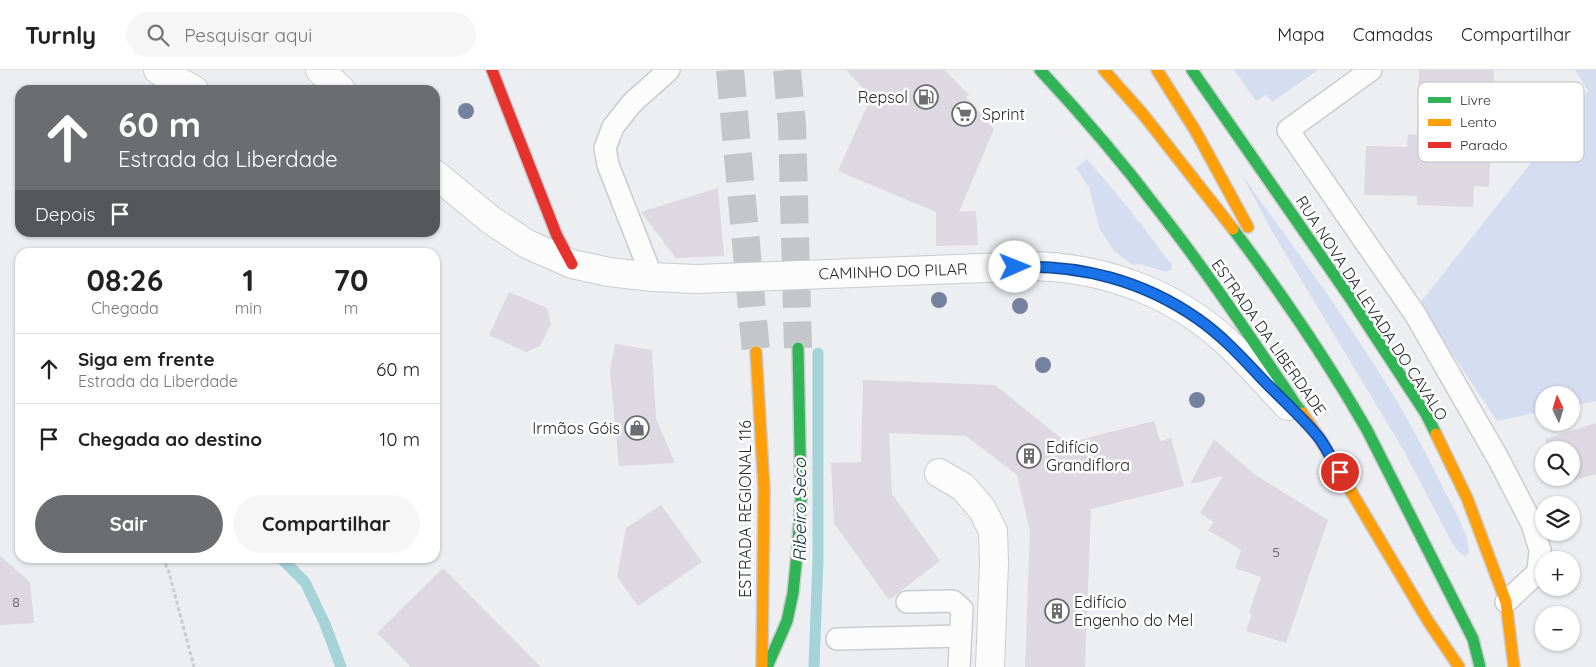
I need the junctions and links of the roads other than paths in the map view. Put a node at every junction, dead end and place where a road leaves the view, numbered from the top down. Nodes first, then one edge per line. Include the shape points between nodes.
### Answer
1 (158, 70) edge
2 (320, 70) edge
3 (492, 70) edge
4 (669, 70) edge
5 (1040, 70) edge
6 (1104, 70) edge
7 (1157, 70) edge
8 (1192, 70) edge
9 (1371, 70) edge
10 (185, 85) edge
11 (336, 85) edge
12 (440, 178) edge
13 (572, 264) junction
14 (652, 277) junction
15 (1292, 308) junction
16 (798, 348) tunnel mouth
17 (756, 352) tunnel mouth
18 (1320, 439) junction
19 (939, 473) dead end
20 (907, 602) dead end
21 (1506, 602) junction
22 (960, 636) junction
23 (837, 639) dead end
24 (762, 667) edge
25 (767, 667) edge
26 (959, 667) edge
27 (990, 667) edge
28 (1459, 667) edge
29 (1480, 667) edge
30 (1514, 667) edge

1 - 10 street
2 - 11 street
3 - 13 main road via 557,236
4 - 14 lane via 632,103 613,127 604,148
5 - 18 main road, ESTRADA DA LIBERDADE via 1160,211
6 - 15 main road, ESTRADA DA LIBERDADE via 1127,94
7 - 15 main road via 1195,130
8 - 21 main road, RUA NOVA DA LEVADA DO CAVALO via 1426,414 1467,498
9 - 21 lane via 1288,130 1415,314 1532,524 1540,550 1538,572
12 - 13 street, CAMINHO DO PILAR via 491,220 527,244
13 - 14 street, CAMINHO DO PILAR
14 - 18 street, CAMINHO DO PILAR via 696,279 1034,266 1096,273 1167,299 1199,319 1229,344
15 - 29 main road, ESTRADA DA LIBERDADE via 1367,430 1473,639
16 - 25 main road via 801,499 797,554 787,621
17 - 24 main road, ESTRADA REGIONAL 116 via 764,480
18 - 28 main road, ESTRADA DA LIBERDADE
19 - 27 street via 964,488 982,509 993,530
20 - 22 lane via 953,601 962,609
21 - 30 main road, RUA NOVA DA LEVADA DO CAVALO
22 - 23 lane
22 - 26 lane

